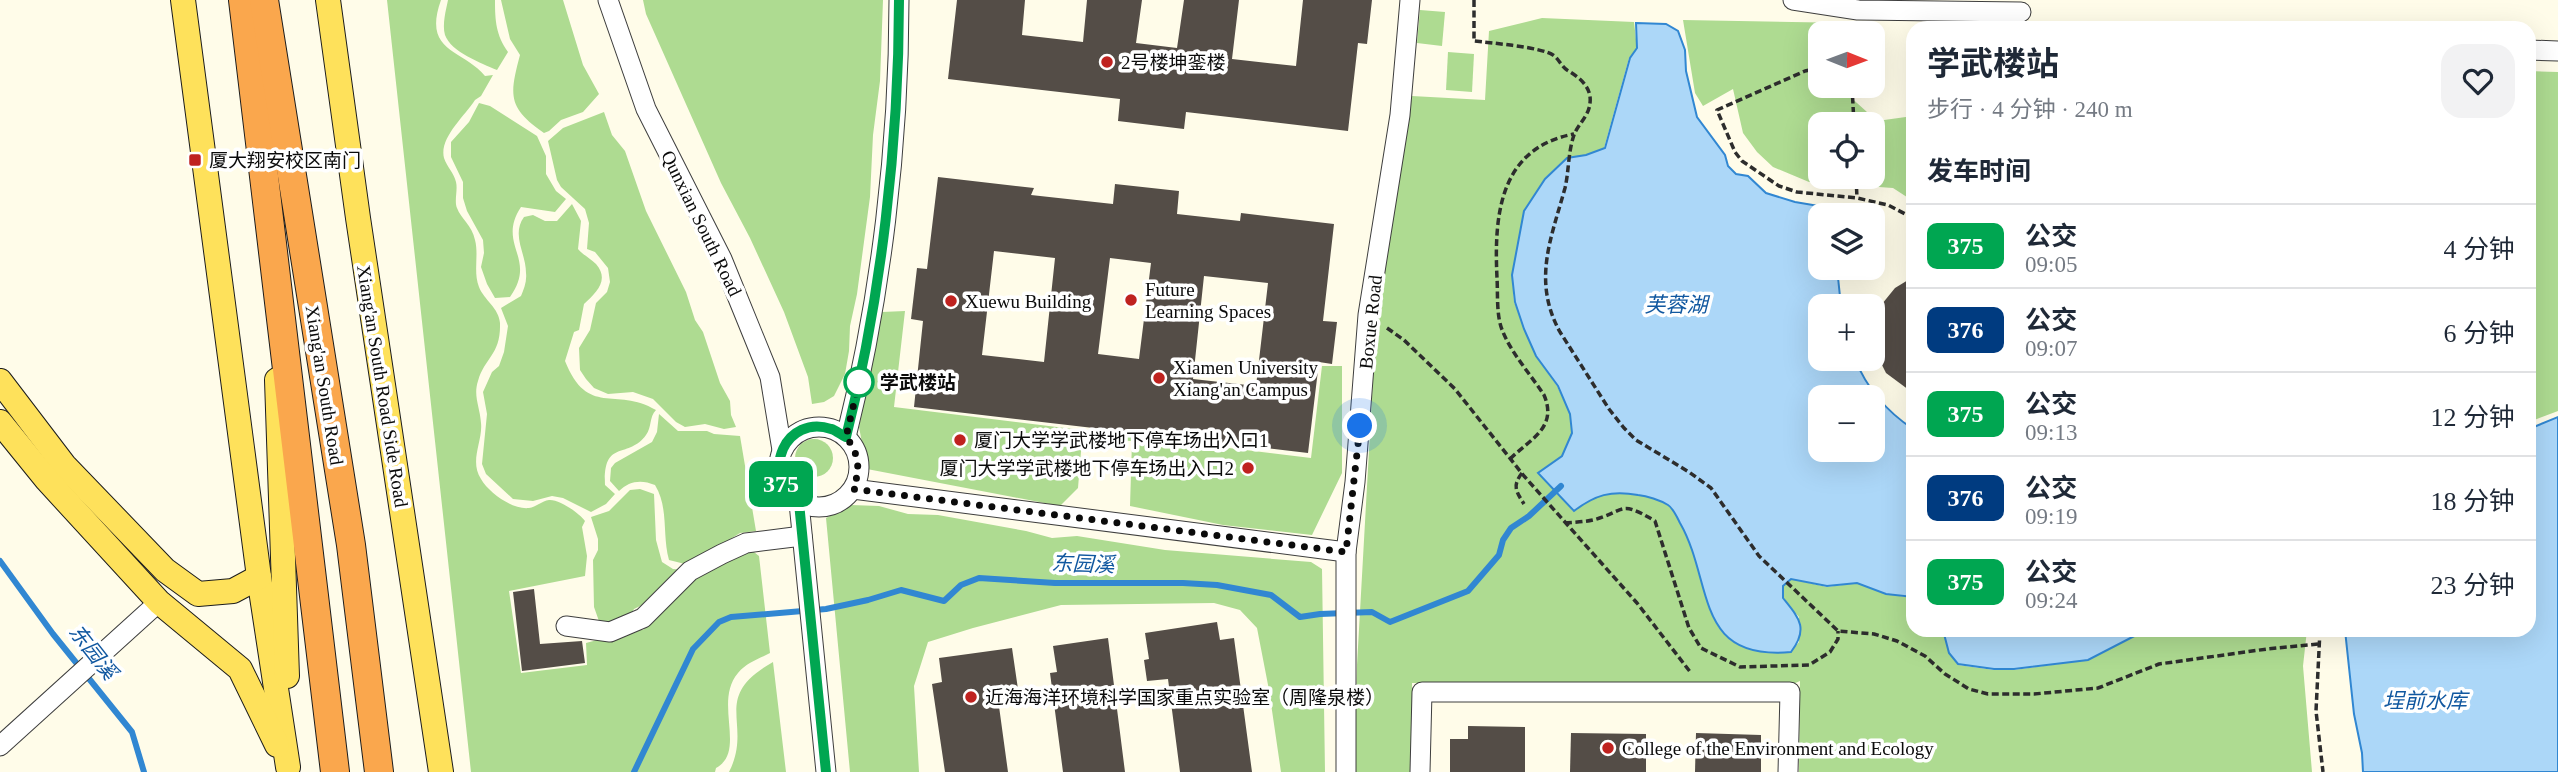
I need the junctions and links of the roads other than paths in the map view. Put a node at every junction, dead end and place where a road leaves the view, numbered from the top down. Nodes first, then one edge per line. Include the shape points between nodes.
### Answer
1 (183, 0) edge
2 (243, 0) edge
3 (264, 0) edge
4 (328, 0) edge
5 (608, 0) edge
6 (899, 0) edge
7 (1793, 0) edge
8 (1413, 1) edge
9 (2021, 13) edge
10 (2536, 50) edge
11 (2558, 51) edge
12 (272, 233) junction
13 (0, 381) edge
14 (0, 422) edge
15 (846, 437) junction
16 (782, 450) junction
17 (853, 489) junction
18 (799, 503) junction
19 (802, 536) junction
20 (1346, 552) junction
21 (258, 577) junction
22 (159, 602) junction
23 (566, 626) dead end
24 (0, 746) edge
25 (288, 770) edge
26 (335, 772) edge
27 (379, 772) edge
28 (441, 772) edge
29 (826, 772) edge
30 (1346, 772) edge
31 (1420, 772) edge
32 (1788, 772) edge

1 - 21 main road
2 - 12 highway, Xiang'an South Road
3 - 27 highway, Xiang'an South Road via 351,545
4 - 28 main road, Xiang'an South Road Side Road
5 - 16 street, Qunxian South Road via 646,109 722,259 770,377
6 - 15 street via 884,232
7 - 9 street via 1858,10
8 - 20 street, Boxue Road via 1368,315
10 - 11 street
12 - 25 main road
12 - 26 highway, Xiang'an South Road
13 - 21 main road via 64,465 165,570 198,594 233,591
14 - 22 main road
15 - 16 street via 831,429 802,430
15 - 17 street via 859,462
16 - 18 street via 778,463 782,484
17 - 18 street via 831,506
17 - 20 street
18 - 19 street
19 - 23 street via 746,543 722,554 690,571 643,618 610,632
19 - 29 street
20 - 30 street, Boxue Road
21 - 25 main road
22 - 24 street
22 - 25 main road via 240,669
31 - 32 street via 1422,692 1790,692

